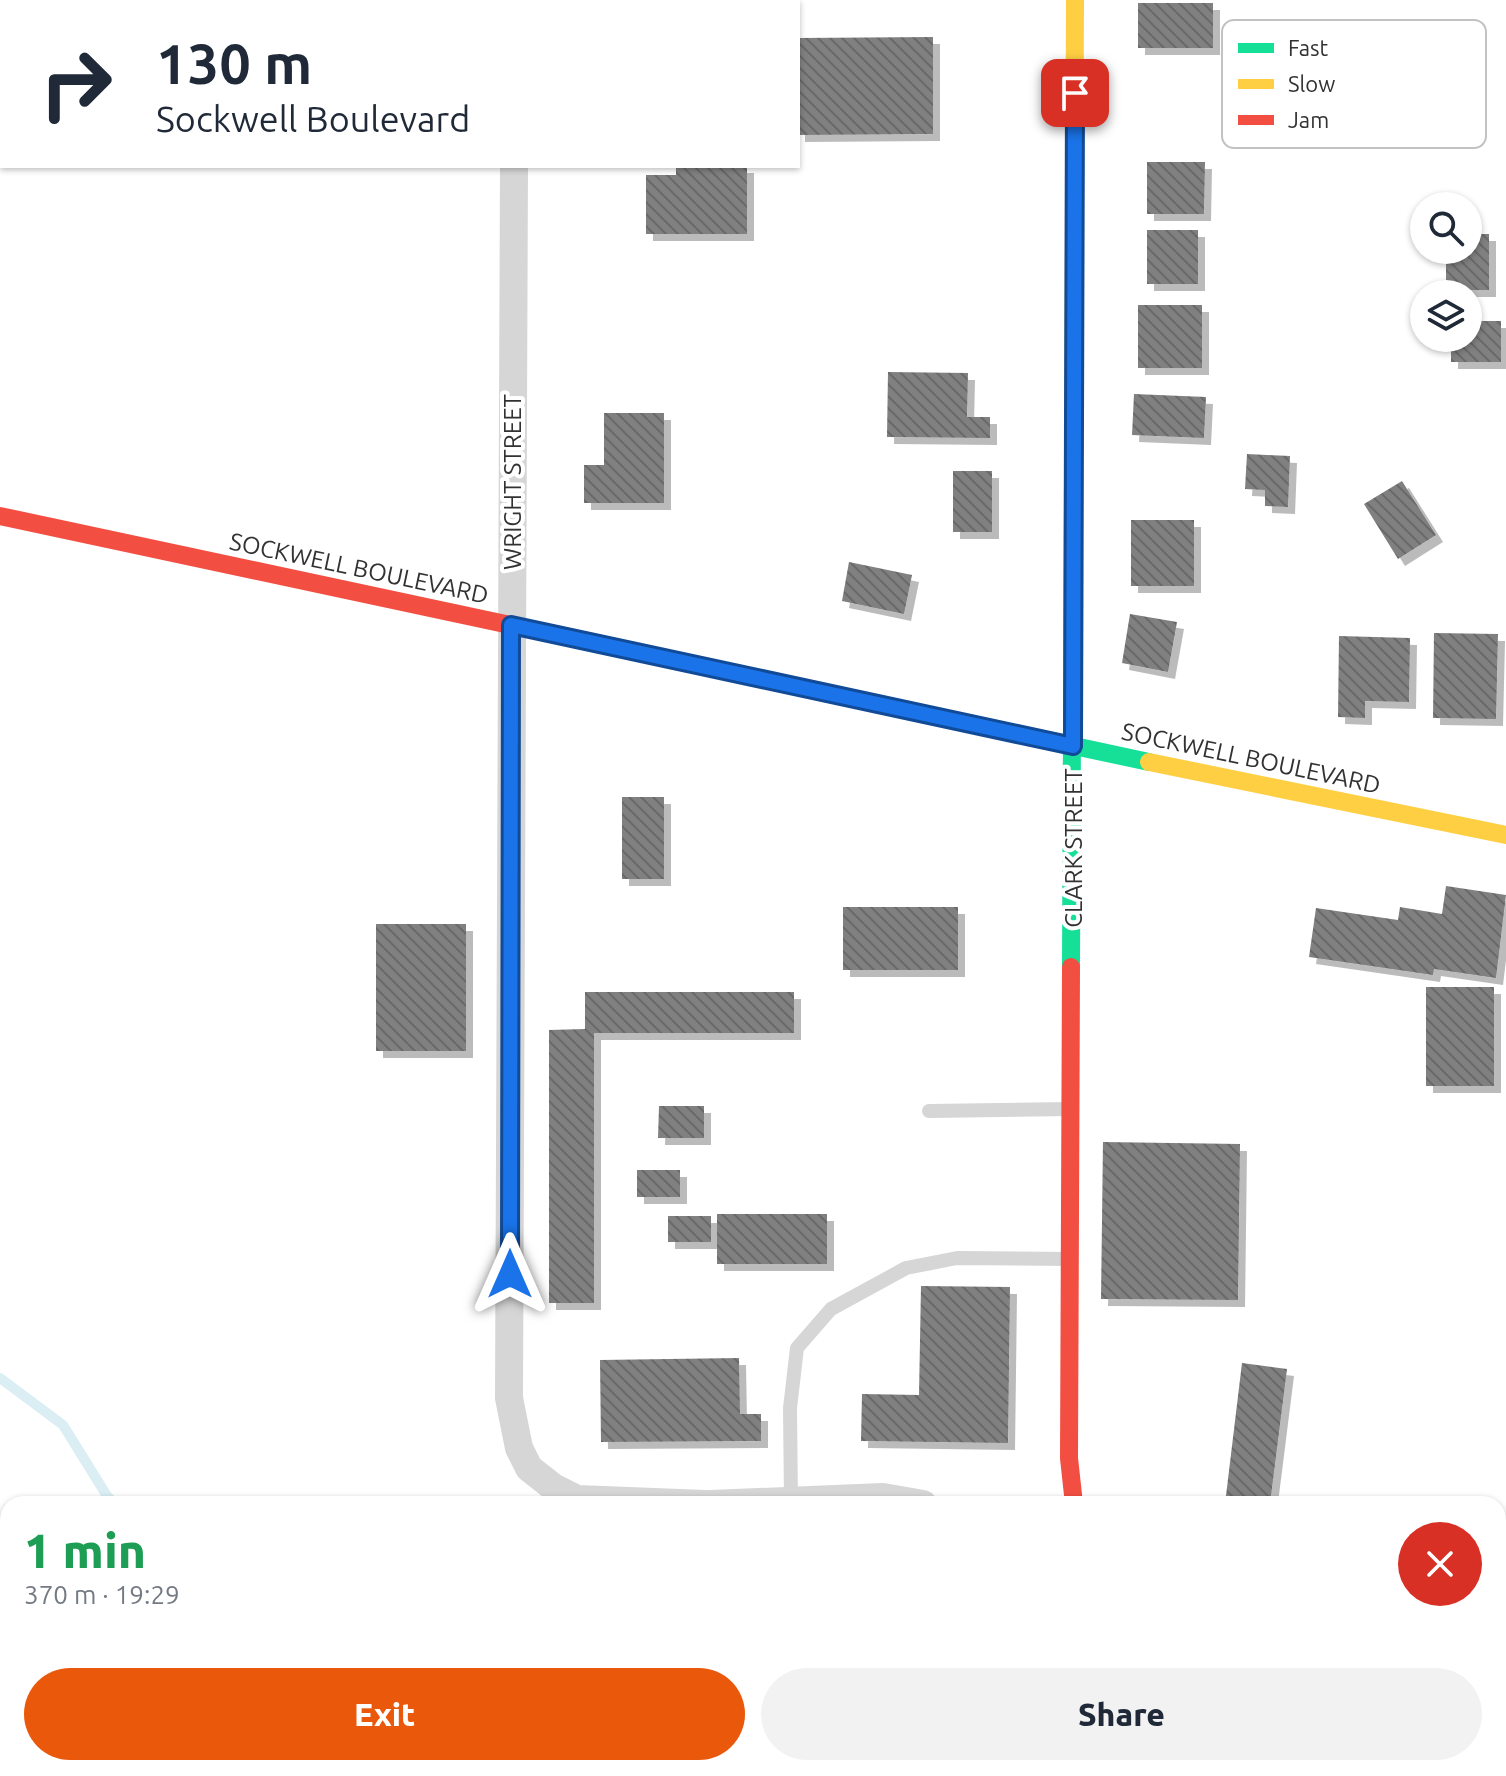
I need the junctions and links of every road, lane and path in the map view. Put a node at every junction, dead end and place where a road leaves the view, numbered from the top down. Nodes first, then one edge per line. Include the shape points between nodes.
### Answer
1 (1075, 0) edge
2 (514, 168) edge
3 (0, 516) edge
4 (511, 625) junction
5 (1073, 746) junction
6 (1506, 835) edge
7 (1071, 1109) junction
8 (929, 1111) dead end
9 (1070, 1259) junction
10 (571, 1496) edge
11 (791, 1496) edge
12 (1073, 1496) edge

1 - 5 main road, CLARK STREET
2 - 4 street, WRIGHT STREET
3 - 4 main road, SOCKWELL BOULEVARD
4 - 5 main road, SOCKWELL BOULEVARD
4 - 10 street, WRIGHT STREET via 509,1398 519,1448 529,1468
5 - 6 main road, SOCKWELL BOULEVARD
5 - 7 main road, CLARK STREET
7 - 8 lane
7 - 9 main road, CLARK STREET
9 - 11 lane via 957,1258 906,1268 831,1309 797,1348 790,1408
9 - 12 main road, CLARK STREET

